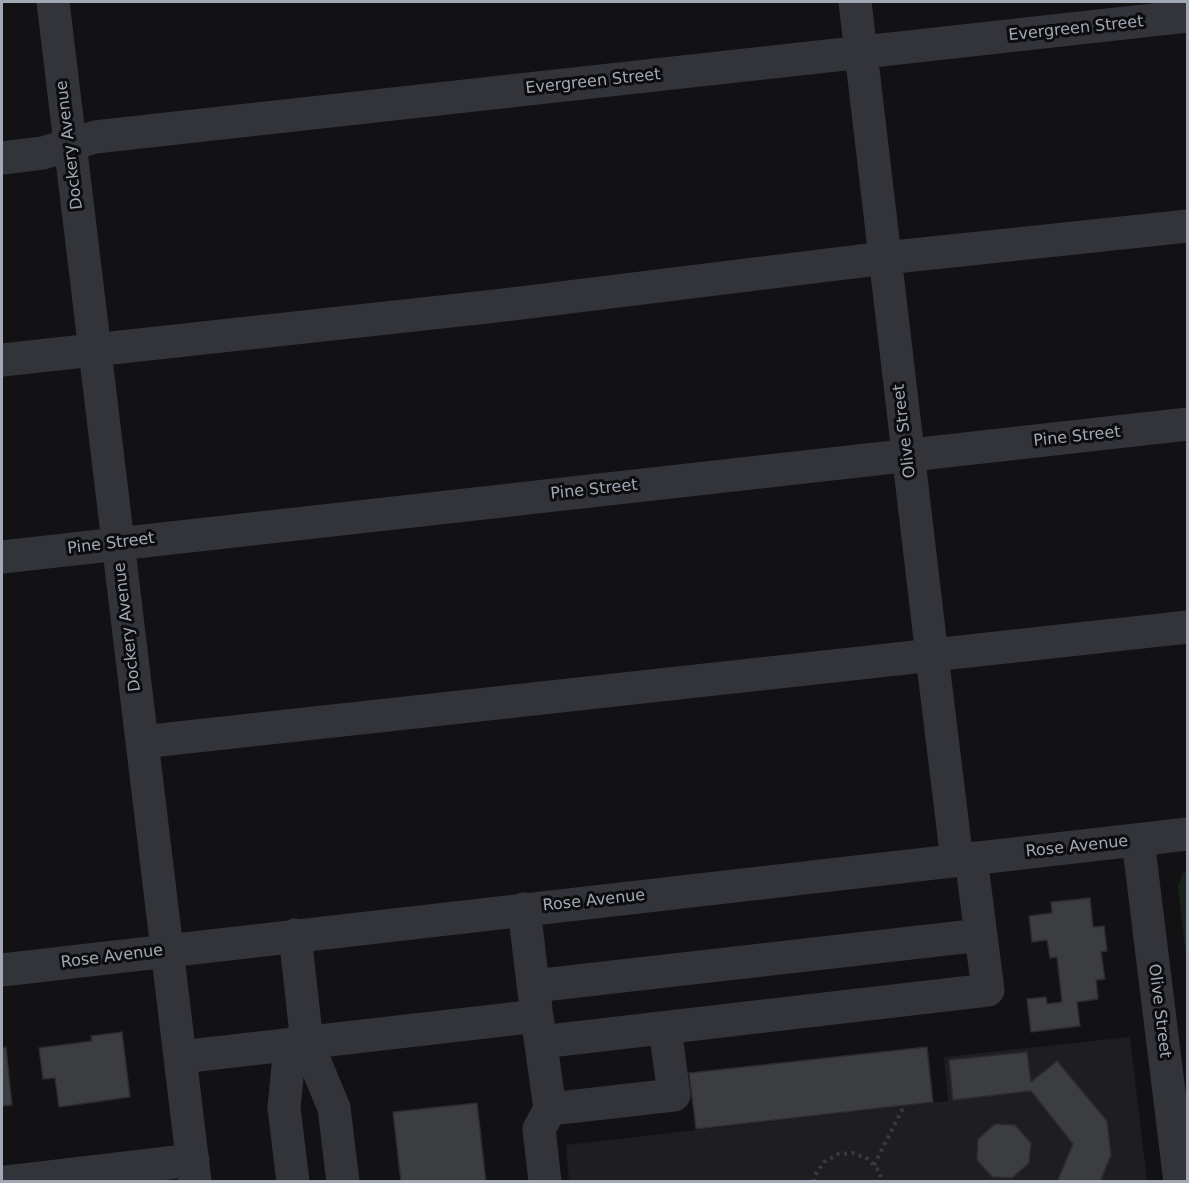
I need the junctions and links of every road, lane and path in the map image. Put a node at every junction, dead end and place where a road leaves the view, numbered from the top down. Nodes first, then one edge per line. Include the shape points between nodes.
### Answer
1 (53, 2) edge
2 (855, 2) edge
3 (1188, 16) edge
4 (861, 52) junction
5 (69, 145) junction
6 (2, 158) edge
7 (1188, 226) edge
8 (885, 258) junction
9 (95, 349) junction
10 (2, 360) edge
11 (1188, 424) edge
12 (908, 456) junction
13 (118, 543) junction
14 (2, 557) edge
15 (1188, 627) edge
16 (932, 656) junction
17 (142, 742) junction
18 (1188, 834) edge
19 (1138, 840) junction
20 (964, 859) junction
21 (524, 909) junction
22 (295, 935) junction
23 (981, 935) junction
24 (166, 950) junction
25 (2, 970) edge
26 (537, 1015) junction
27 (665, 1028) junction
28 (299, 1044) junction
29 (181, 1057) junction
30 (904, 1106) dead end
31 (550, 1109) junction
32 (874, 1166) junction
33 (194, 1171) edge
34 (7, 1182) edge
35 (293, 1182) edge
36 (343, 1182) edge
37 (545, 1182) edge
38 (814, 1182) edge
39 (882, 1182) edge
40 (1180, 1182) edge

1 - 5 street, Dockery Avenue
2 - 4 street, Olive Street
3 - 4 street, Evergreen Street
4 - 5 street, Evergreen Street via 95,137
4 - 8 street, Olive Street
5 - 6 street, Evergreen Street
5 - 9 street, Dockery Avenue
7 - 8 street
8 - 9 street
8 - 12 street, Olive Street
9 - 10 street
9 - 13 street, Dockery Avenue
11 - 12 street, Pine Street
12 - 13 street, Pine Street
12 - 16 street, Olive Street
13 - 14 street, Pine Street
13 - 17 street, Dockery Avenue
15 - 16 street
16 - 17 street
16 - 20 street, Olive Street
17 - 24 street, Dockery Avenue
18 - 19 street, Rose Avenue
19 - 20 street, Rose Avenue
19 - 40 street, Olive Street
20 - 21 street, Rose Avenue
20 - 23 street, Olive Street
21 - 22 street, Rose Avenue
21 - 26 street
22 - 24 street, Rose Avenue
22 - 28 street
23 - 26 street
23 - 27 street, Olive Street via 988,990
24 - 25 street, Rose Avenue
24 - 29 street, Dockery Avenue
26 - 27 street
26 - 28 street
26 - 31 street
27 - 31 street via 674,1095
28 - 29 street
28 - 35 street via 284,1108
28 - 36 street via 334,1108
29 - 33 street, Dockery Avenue
30 - 32 path
31 - 37 street via 539,1129
32 - 38 path via 853,1153 838,1154 824,1162
32 - 39 path
33 - 34 street

